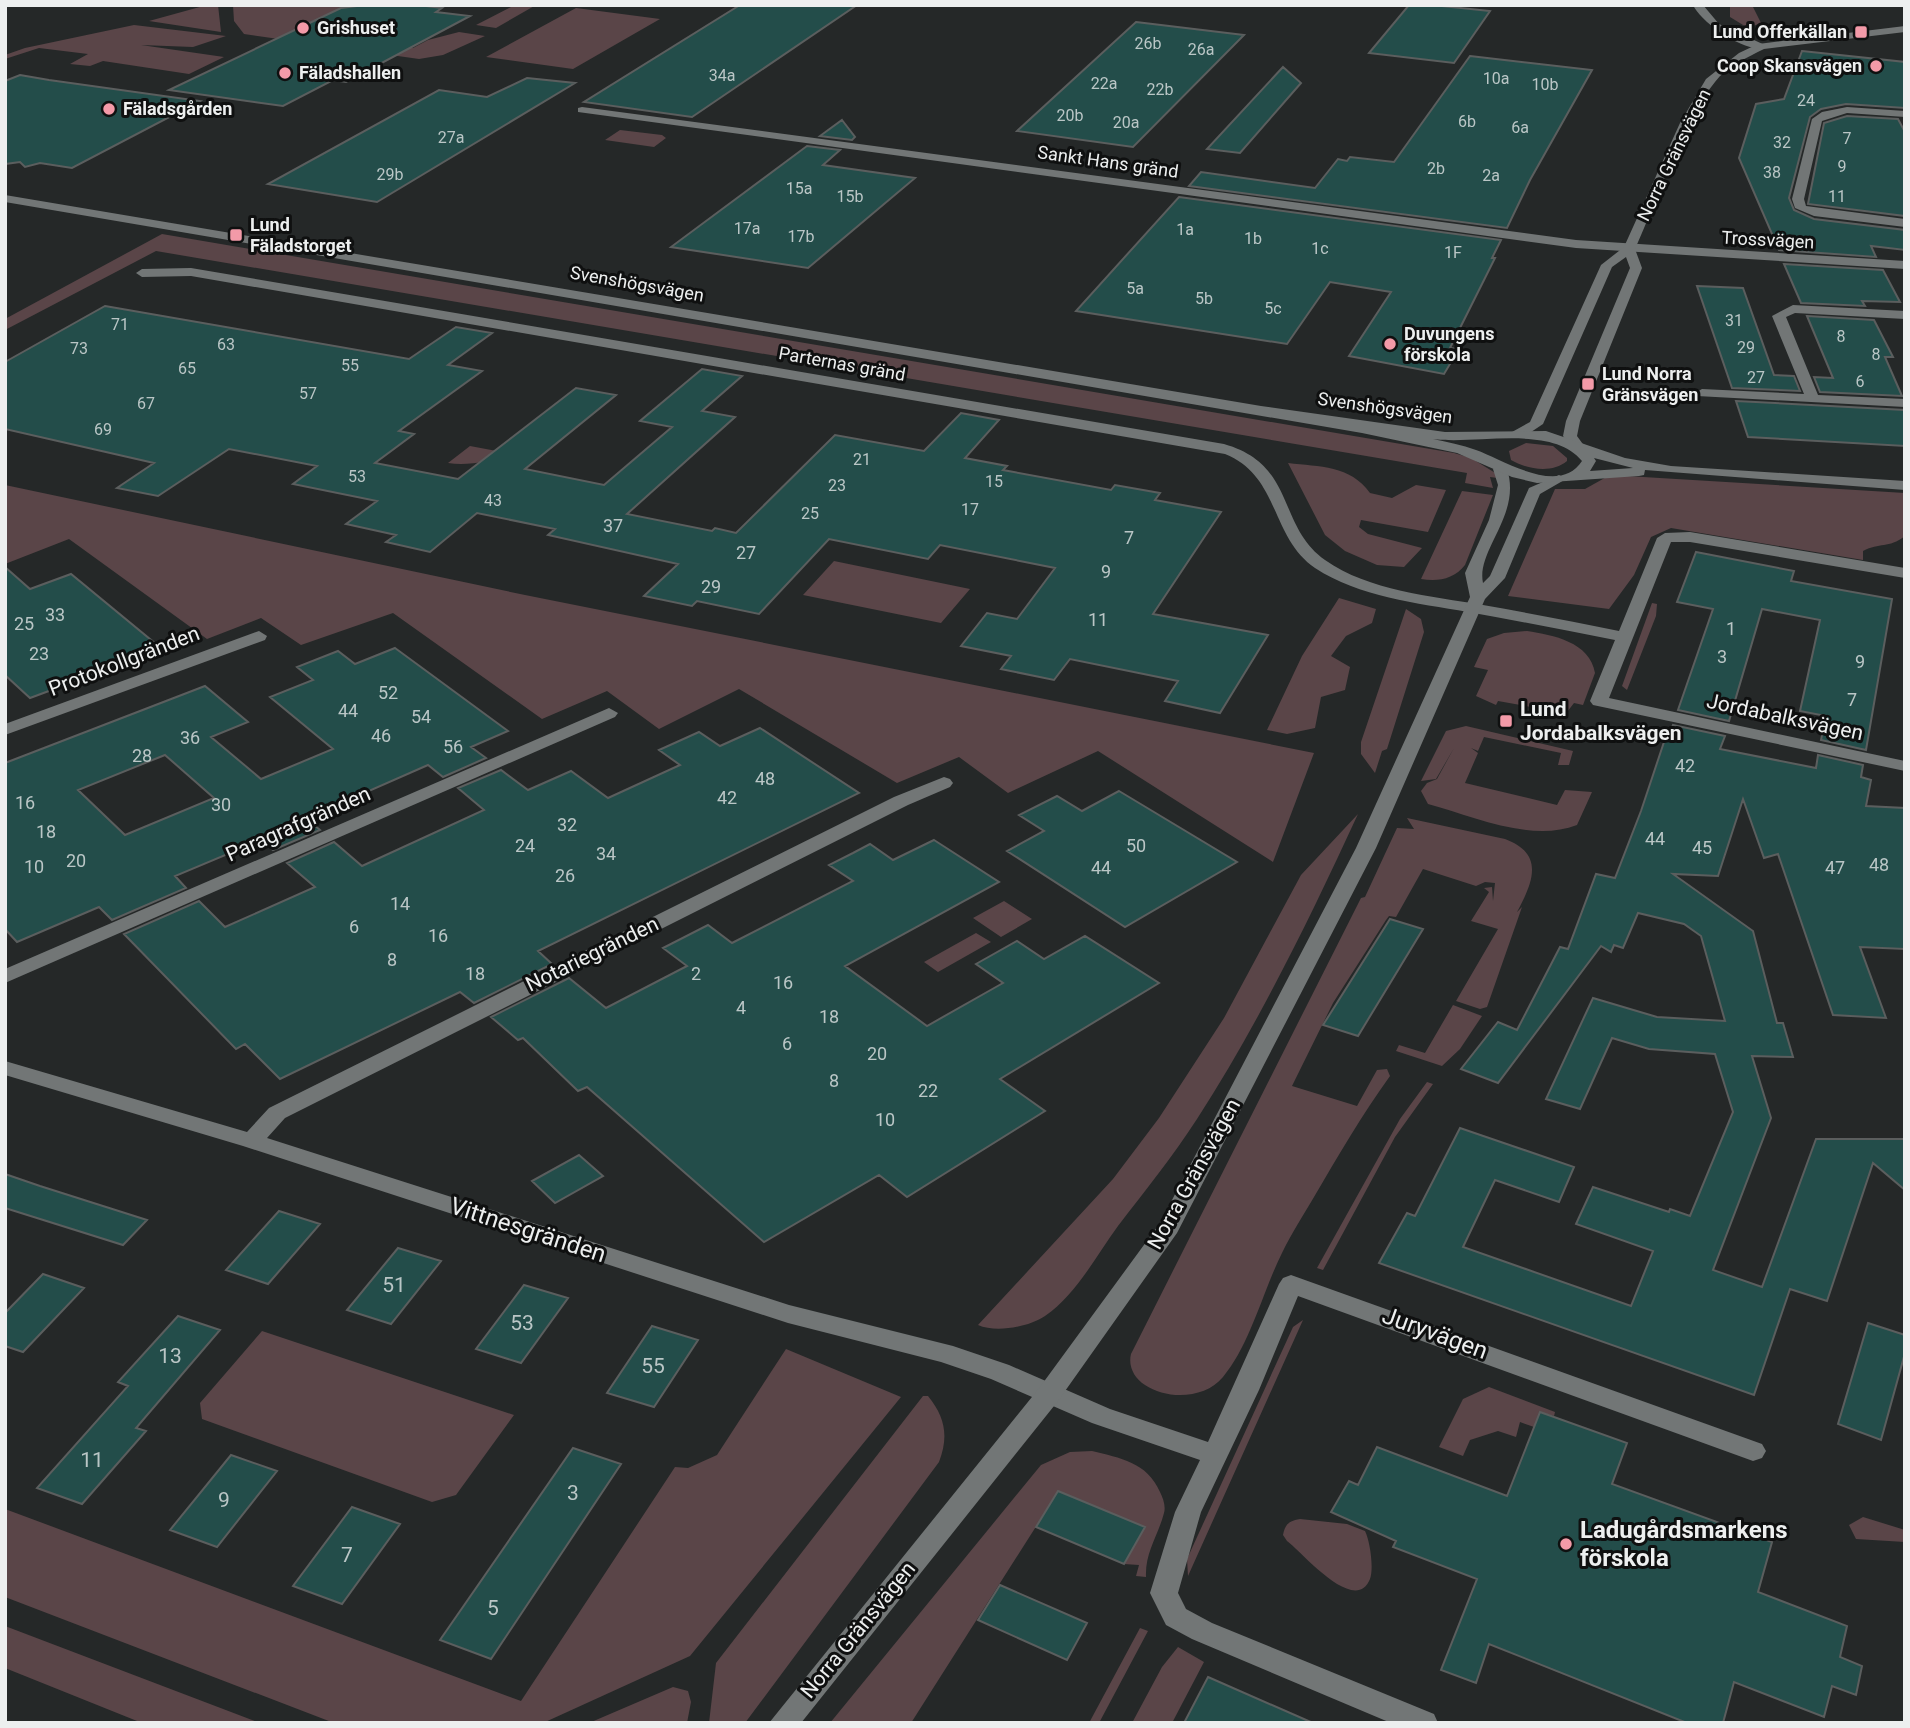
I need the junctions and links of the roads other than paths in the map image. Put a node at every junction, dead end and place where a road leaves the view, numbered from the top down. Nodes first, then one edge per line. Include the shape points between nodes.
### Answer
1 (1698, 5) edge
2 (1905, 29) edge
3 (1762, 46) junction
4 (582, 110) dead end
5 (1905, 114) edge
6 (5, 198) edge
7 (1905, 223) edge
8 (1629, 248) junction
9 (1905, 265) edge
10 (142, 273) dead end
11 (1905, 316) edge
12 (1702, 393) dead end
13 (1813, 399) junction
14 (1905, 403) edge
15 (1261, 410) junction
16 (1510, 436) junction
17 (1580, 448) junction
18 (1495, 465) junction
19 (1671, 470) junction
20 (1561, 478) junction
21 (1905, 486) edge
22 (1905, 573) edge
23 (1475, 602) junction
24 (259, 636) dead end
25 (1625, 637) junction
26 (608, 713) dead end
27 (5, 730) edge
28 (1905, 766) edge
29 (944, 783) dead end
30 (5, 978) edge
31 (5, 1068) edge
32 (251, 1141) junction
33 (1049, 1394) junction
34 (1753, 1451) dead end
35 (1214, 1454) junction
36 (783, 1723) edge
37 (1424, 1723) edge

1 - 3 street via 1712,24
2 - 3 street
3 - 8 street, Norra Gränsvägen via 1711,79 1685,123
4 - 8 street, Sankt Hans gränd
5 - 7 street via 1843,111 1817,118 1798,200 1801,208 1814,212
6 - 15 street, Svenshögsvägen
8 - 9 street, Trossvägen
8 - 16 street, Norra Gränsvägen via 1607,265 1536,424
8 - 17 street, Norra Gränsvägen via 1636,268 1573,421 1570,436
10 - 23 street, Parternas gränd via 191,272 1232,452 1262,472 1301,547 1319,563 1369,587
11 - 13 street via 1793,309 1779,316
12 - 13 street
13 - 14 street
15 - 16 street, Svenshögsvägen via 1446,436
15 - 18 street, Svenshögsvägen via 1461,449
16 - 17 street, Svenshögsvägen via 1551,436
16 - 18 street via 1487,447
17 - 19 street, Svenshögsvägen via 1623,462
17 - 20 street via 1588,465
18 - 20 street, Svenshögsvägen via 1529,478
18 - 23 street, Norra Gränsvägen via 1505,485 1497,520 1473,573
19 - 20 street, Svenshögsvägen
19 - 21 street, Svenshögsvägen
20 - 23 street, Norra Gränsvägen via 1534,491 1497,578
22 - 25 street, Jordabalksvägen via 1671,536 1660,545
23 - 25 street
23 - 33 street, Norra Gränsvägen via 1366,848 1169,1227
24 - 27 street, Protokollgränden
25 - 28 street, Jordabalksvägen via 1599,701
26 - 30 street, Paragrafgränden
29 - 32 street, Notariegränden via 386,1056 277,1113
31 - 32 street, Vittnesgränden
32 - 33 street, Vittnesgränden via 788,1314 944,1353
33 - 35 street
33 - 36 street, Norra Gränsvägen
34 - 35 street, Juryvägen via 1291,1284
35 - 37 street, Juryvägen via 1188,1512 1164,1593 1176,1616

